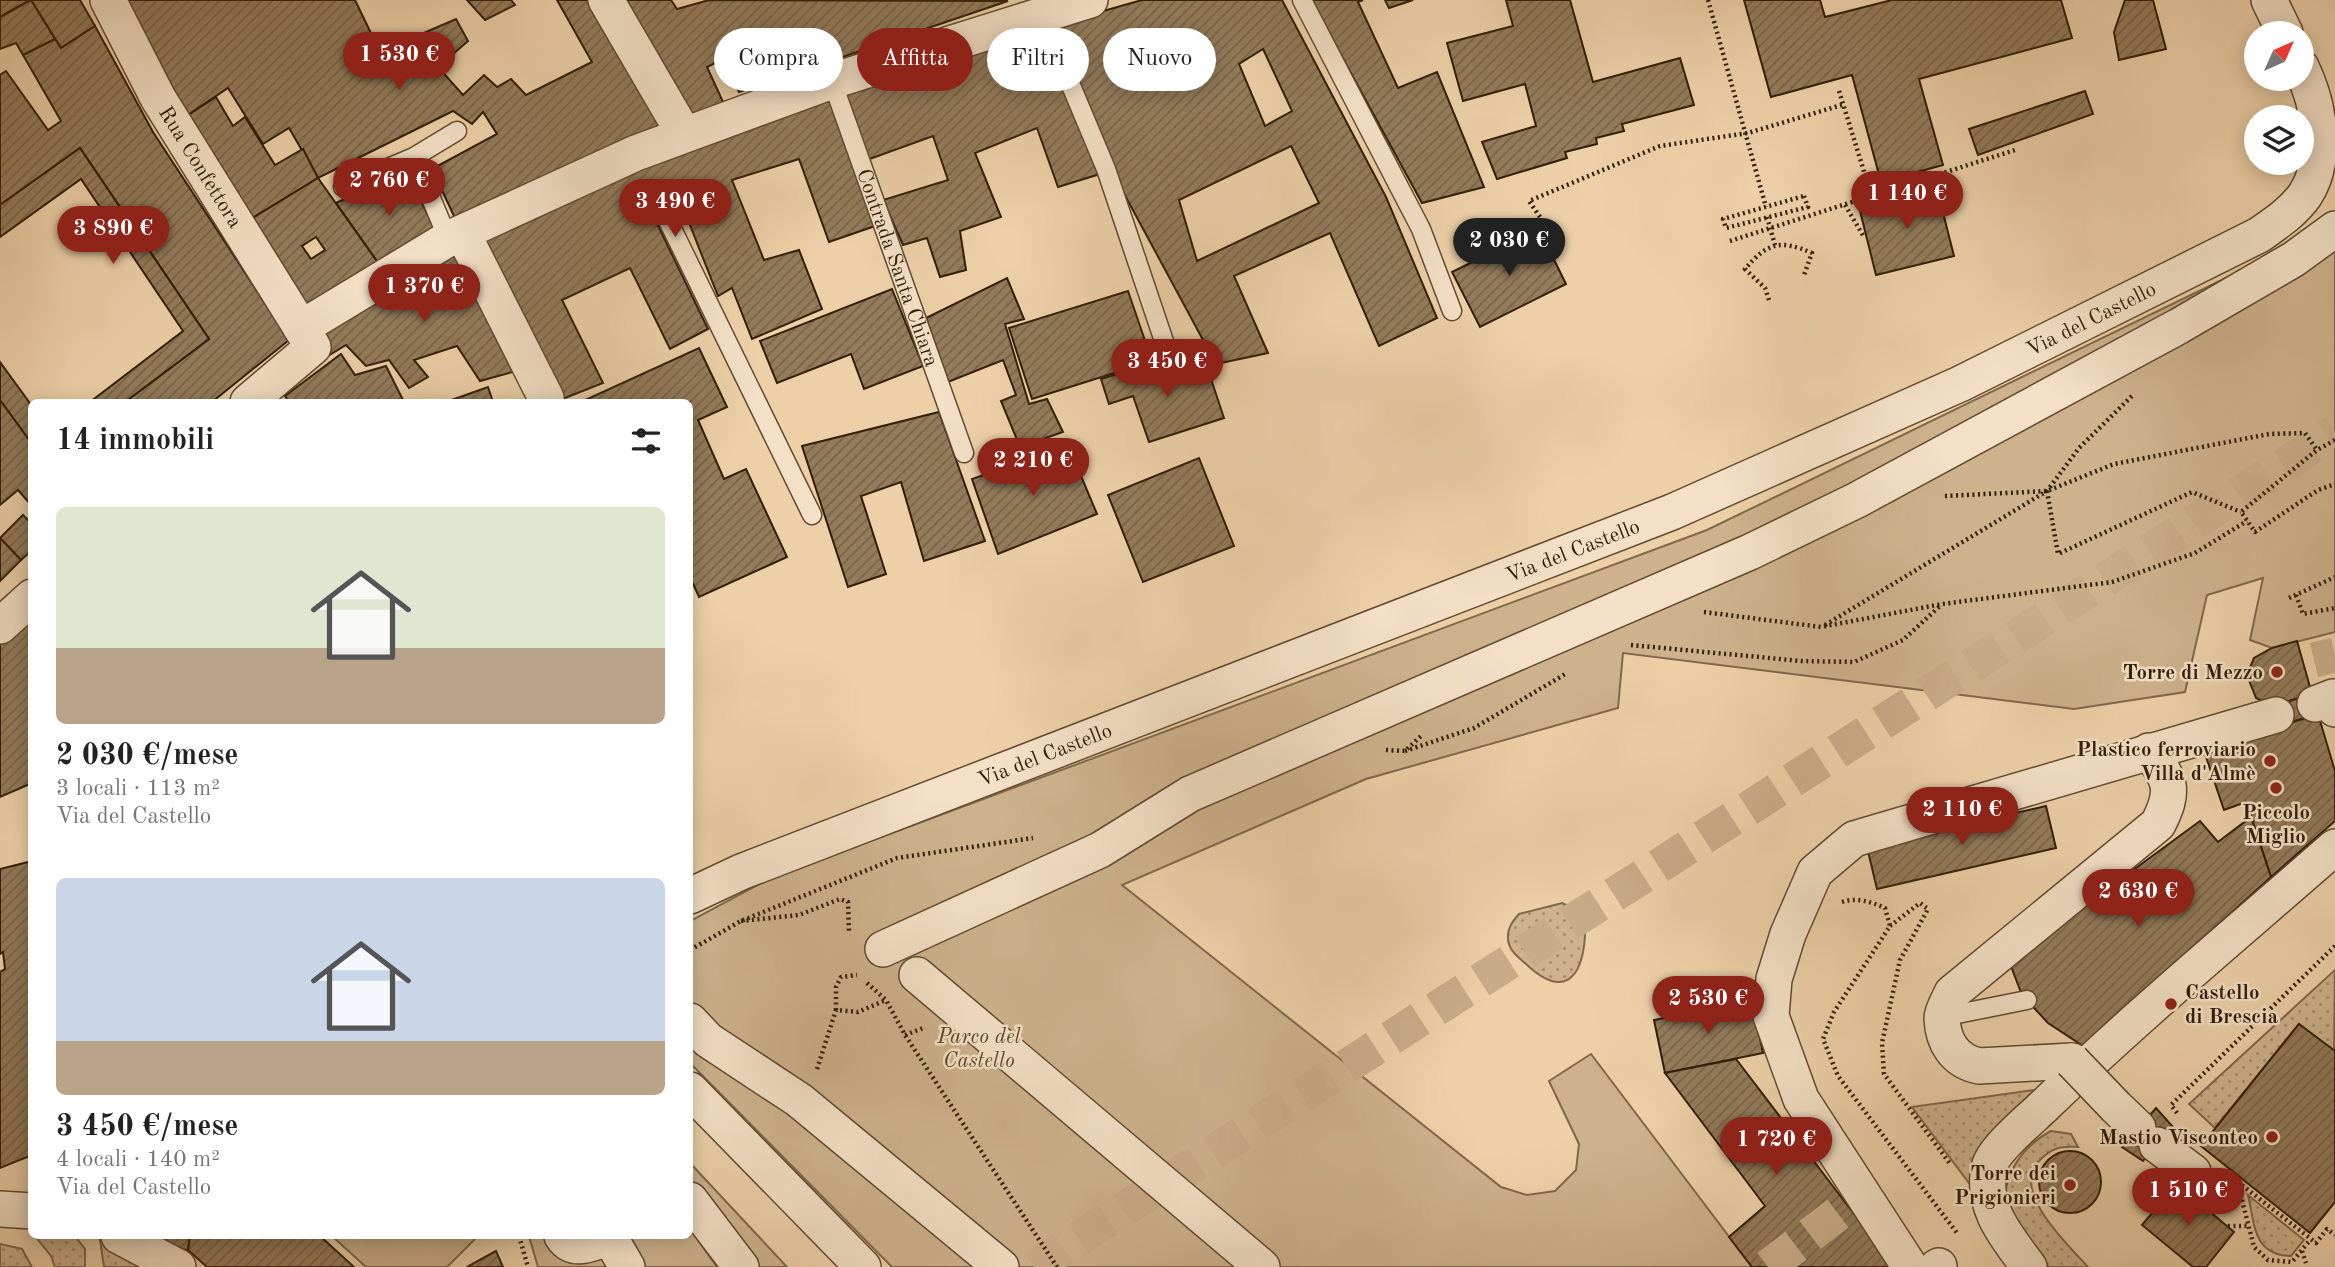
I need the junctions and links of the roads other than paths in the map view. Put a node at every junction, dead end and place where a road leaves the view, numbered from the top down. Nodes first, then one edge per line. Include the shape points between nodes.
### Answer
1 (108, 0) edge
2 (606, 0) edge
3 (1090, 0) edge
4 (1302, 0) edge
5 (2269, 0) edge
6 (1041, 14) junction
7 (2279, 21) edge
8 (843, 77) edge
9 (804, 91) edge
10 (836, 91) edge
11 (2310, 91) edge
12 (457, 131) dead end
13 (684, 134) junction
14 (414, 157) junction
15 (343, 187) dead end
16 (659, 202) dead end
17 (2335, 229) edge
18 (456, 237) junction
19 (1452, 312) dead end
20 (300, 328) junction
21 (1171, 365) dead end
22 (265, 397) edge
23 (546, 399) edge
24 (964, 453) dead end
25 (812, 515) dead end
26 (28, 601) edge
27 (0, 626) edge
28 (2276, 715) dead end
29 (2149, 751) junction
30 (2335, 847) edge
31 (693, 894) edge
32 (883, 948) dead end
33 (917, 975) dead end
34 (2027, 1000) dead end
35 (1942, 1017) junction
36 (693, 1024) edge
37 (693, 1093) edge
38 (2202, 1172) road end
39 (693, 1204) edge
40 (0, 1209) edge
41 (28, 1211) edge
42 (125, 1239) edge
43 (566, 1239) edge
44 (600, 1239) edge
45 (611, 1239) edge
46 (164, 1259) edge
47 (627, 1267) edge
48 (741, 1267) edge
49 (863, 1267) edge
50 (1001, 1267) edge
51 (1262, 1267) edge
52 (1929, 1267) edge
53 (2029, 1267) edge

1 - 20 street, Rua Confettora via 158,98
2 - 13 street
3 - 6 street
4 - 19 lane via 1421,229
5 - 7 street
6 - 8 street
6 - 21 lane via 1106,169
9 - 13 street
10 - 24 lane, Contrada Santa Chiara
11 - 31 street, Via del Castello via 2319,117 2317,160 2306,193 2287,215 2259,235 1960,384 1672,512
12 - 14 lane
13 - 18 street
14 - 15 lane
14 - 18 lane
16 - 25 lane
17 - 32 street via 2294,259 2179,326 1857,500 1750,552 1190,794 1100,850
18 - 20 street
18 - 23 street
20 - 22 street via 313,348
26 - 27 street
28 - 29 street
29 - 35 street via 2164,771 2170,799 2158,824 1952,993
29 - 52 street via 1854,839 1815,872 1788,933 1774,979 1801,1100 1855,1201
30 - 53 street via 2102,1051 1989,1164 1986,1195 2001,1230
33 - 51 street
34 - 35 lane
35 - 38 street, bridge via 1951,1051 1965,1063 2073,1061 2154,1141
36 - 50 street via 708,1040 809,1108
37 - 49 street
39 - 48 street
40 - 41 street
42 - 46 street
43 - 44 street via 576,1247
45 - 47 street

